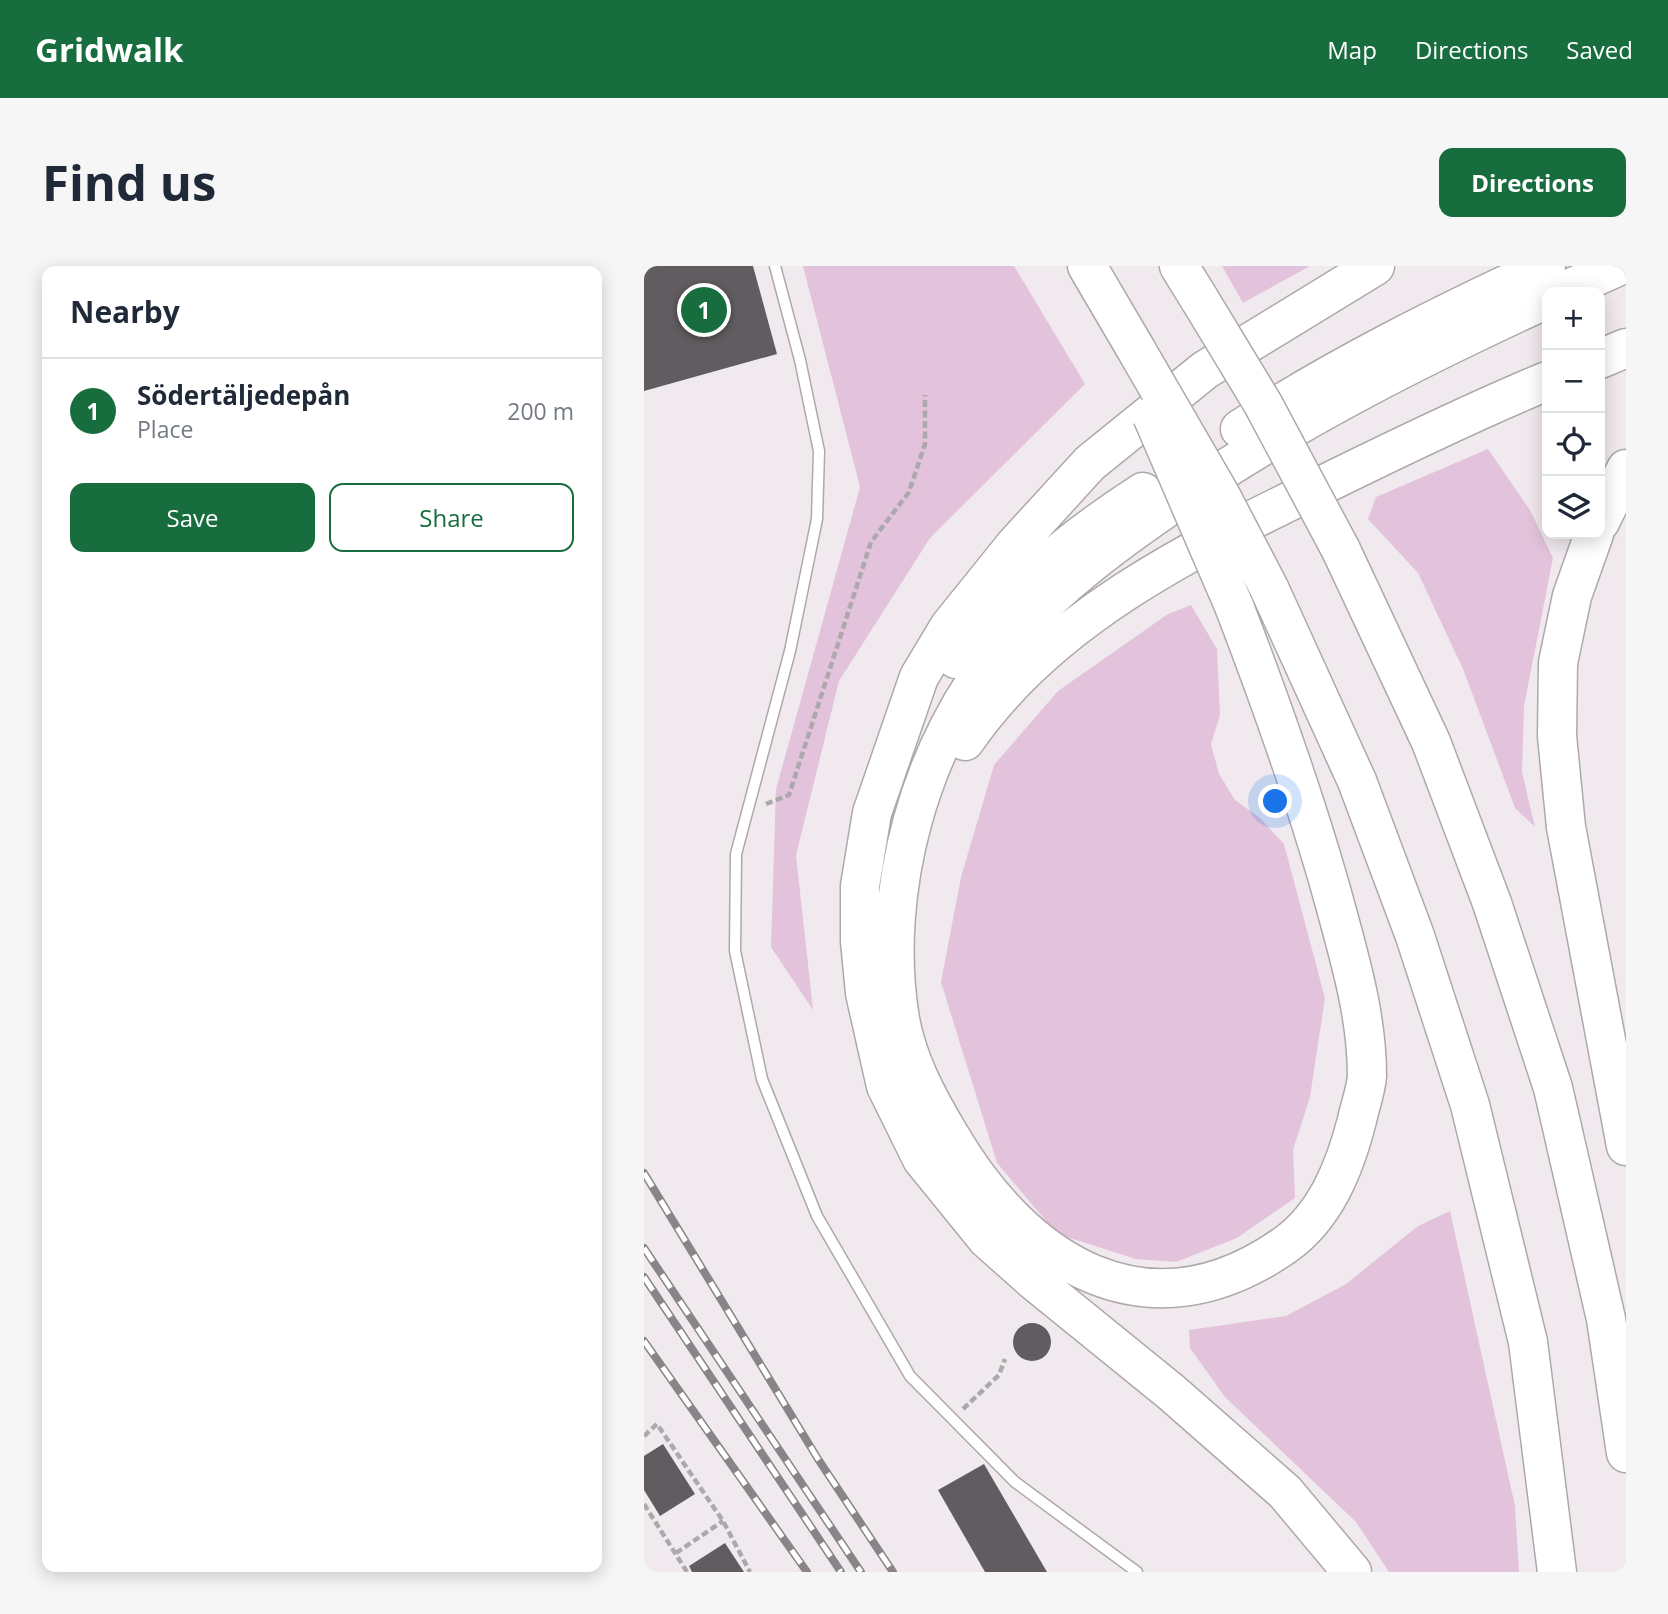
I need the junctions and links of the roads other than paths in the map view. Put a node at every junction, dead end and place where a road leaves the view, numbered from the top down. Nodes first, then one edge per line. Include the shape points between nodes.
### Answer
1 (775, 266) edge
2 (1179, 266) edge
3 (1375, 266) edge
4 (1546, 266) edge
5 (1619, 266) edge
6 (1094, 277) edge
7 (1573, 287) edge
8 (1542, 301) edge
9 (1626, 348) edge
10 (1130, 349) junction
11 (1605, 357) edge
12 (1542, 383) edge
13 (1626, 469) edge
14 (1605, 512) edge
15 (1592, 539) edge
16 (894, 750) junction
17 (916, 820) junction
18 (1626, 1146) edge
19 (1626, 1453) edge
20 (1118, 1558) junction
21 (1121, 1572) edge
22 (1137, 1572) edge
23 (1352, 1572) edge
24 (1557, 1572) edge

1 - 20 lane via 819,451 817,519 790,651 736,855 735,951 762,1079 817,1216 910,1376 1015,1482
2 - 19 highway, bridge via 1263,404 1341,550 1431,742 1492,903 1553,1088 1606,1319
3 - 16 highway via 1205,370 1090,463 949,627 919,677
4 - 16 highway via 1312,383 1092,524 975,634
5 - 7 highway
6 - 10 highway
8 - 17 highway via 1443,347 1247,453 1106,548 1003,646 961,702 935,753
9 - 11 highway
10 - 17 highway, bridge via 1271,703 1326,870 1358,988 1367,1080 1344,1170 1301,1233 1254,1267 1199,1287 1144,1290 1094,1276 1029,1235 973,1176 925,1094 901,1023 895,919 903,864
10 - 24 highway, bridge via 1221,496 1269,588 1357,781 1416,936 1470,1105 1528,1342
12 - 17 highway via 1223,533 1124,591 1054,646 988,708
13 - 14 highway
15 - 18 highway via 1572,596 1558,663 1557,736 1566,827
16 - 23 highway via 872,813 860,886 860,941 865,993 886,1086 922,1159 987,1239 1285,1492
20 - 21 lane
20 - 22 lane

